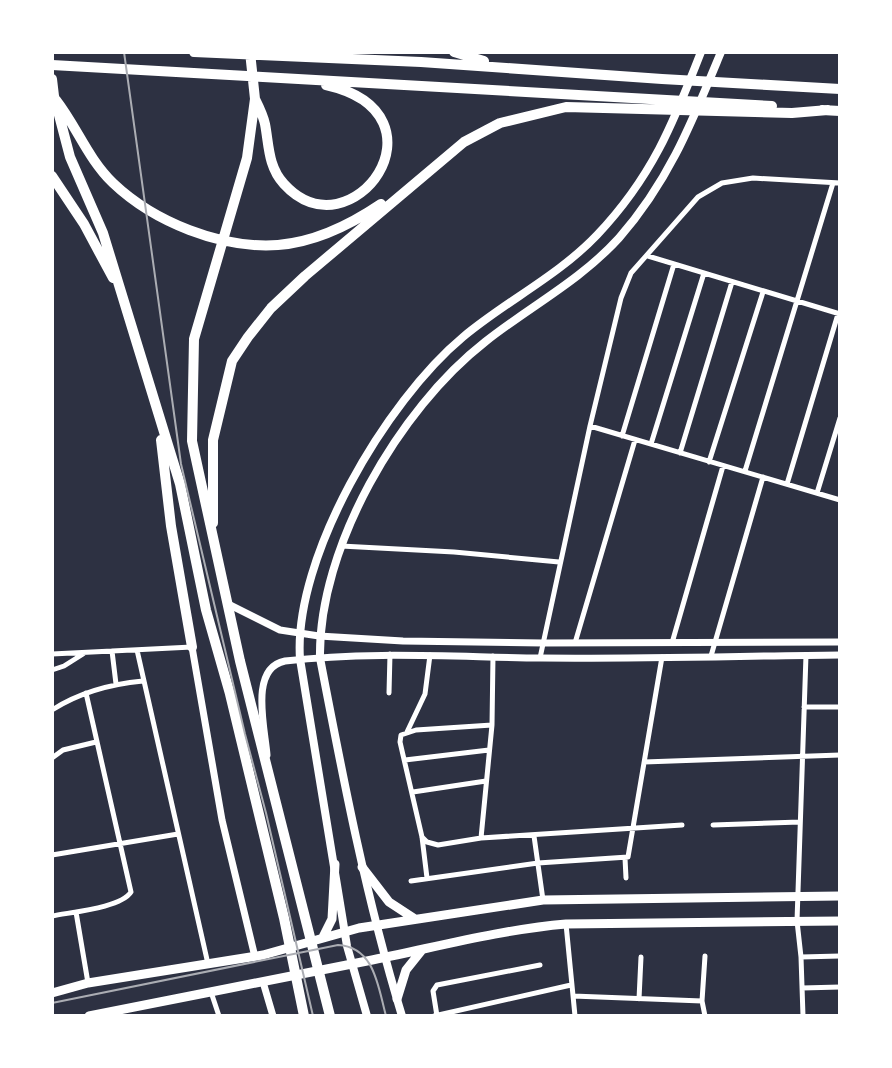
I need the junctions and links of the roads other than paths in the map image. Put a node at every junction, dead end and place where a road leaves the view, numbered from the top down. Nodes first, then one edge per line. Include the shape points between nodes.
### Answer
1 (194, 52) edge
2 (250, 52) edge
3 (454, 52) edge
4 (701, 53) edge
5 (720, 53) edge
6 (52, 65) edge
7 (505, 67) junction
8 (295, 78) junction
9 (53, 81) edge
10 (839, 89) edge
11 (54, 96) edge
12 (254, 96) junction
13 (828, 110) junction
14 (839, 111) edge
15 (52, 176) edge
16 (419, 179) junction
17 (836, 183) edge
18 (648, 256) junction
19 (674, 264) junction
20 (704, 274) junction
21 (732, 282) junction
22 (763, 292) junction
23 (122, 295) junction
24 (798, 302) junction
25 (839, 314) edge
26 (443, 356) junction
27 (454, 369) junction
28 (839, 418) edge
29 (160, 426) junction
30 (590, 426) junction
31 (622, 436) junction
32 (635, 440) junction
33 (651, 444) junction
34 (680, 453) junction
35 (709, 462) junction
36 (723, 466) junction
37 (745, 471) junction
38 (763, 478) junction
39 (787, 484) junction
40 (817, 493) junction
41 (839, 500) edge
42 (212, 541) junction
43 (341, 546) junction
44 (559, 562) junction
45 (227, 604) junction
46 (298, 634) junction
47 (319, 636) junction
48 (715, 642) junction
49 (839, 642) edge
50 (542, 643) junction
51 (575, 643) junction
52 (673, 643) junction
53 (192, 648) junction
54 (136, 650) junction
55 (112, 651) junction
56 (86, 652) junction
57 (52, 654) edge
58 (390, 654) junction
59 (430, 655) junction
60 (806, 655) junction
61 (839, 655) edge
62 (493, 656) junction
63 (711, 656) junction
64 (540, 657) junction
65 (663, 657) junction
66 (320, 658) junction
67 (300, 659) junction
68 (52, 670) edge
69 (143, 681) junction
70 (116, 684) junction
71 (86, 693) junction
72 (389, 693) dead end
73 (804, 707) junction
74 (839, 707) edge
75 (52, 710) edge
76 (492, 725) junction
77 (407, 732) junction
78 (96, 743) junction
79 (489, 750) junction
80 (839, 755) edge
81 (803, 756) junction
82 (52, 758) edge
83 (405, 760) junction
84 (644, 762) junction
85 (269, 769) junction
86 (486, 781) junction
87 (413, 792) junction
88 (800, 822) junction
89 (682, 825) dead end
90 (713, 825) dead end
91 (632, 827) junction
92 (178, 834) junction
93 (534, 836) junction
94 (422, 837) junction
95 (481, 838) junction
96 (119, 844) junction
97 (52, 855) edge
98 (625, 858) junction
99 (538, 863) junction
100 (335, 864) junction
101 (362, 867) junction
102 (427, 878) junction
103 (626, 878) dead end
104 (411, 881) dead end
105 (797, 896) junction
106 (839, 896) edge
107 (543, 900) junction
108 (76, 912) junction
109 (52, 916) edge
110 (415, 919) junction
111 (839, 920) edge
112 (797, 921) junction
113 (566, 924) junction
114 (376, 925) junction
115 (345, 931) junction
116 (323, 937) junction
117 (423, 948) junction
118 (705, 956) dead end
119 (839, 956) edge
120 (255, 957) junction
121 (384, 957) junction
122 (641, 957) dead end
123 (801, 957) junction
124 (208, 964) junction
125 (352, 964) junction
126 (540, 965) dead end
127 (263, 982) junction
128 (88, 983) junction
129 (571, 985) junction
130 (839, 987) edge
131 (802, 988) junction
132 (211, 991) junction
133 (52, 993) edge
134 (573, 996) junction
135 (397, 999) junction
136 (639, 999) junction
137 (702, 1001) junction
138 (328, 1011) edge
139 (464, 1012) edge
140 (304, 1013) edge
141 (93, 1015) edge
142 (436, 1015) edge
143 (219, 1016) edge
144 (273, 1016) edge
145 (368, 1016) edge
146 (402, 1016) edge
147 (575, 1016) edge
148 (705, 1016) edge
149 (803, 1016) edge

1 - 7 highway
2 - 12 highway
3 - 7 highway
4 - 26 main road via 653,163 622,207 573,258 473,329
5 - 27 main road via 667,174 619,238 573,279
6 - 8 highway
7 - 10 highway
8 - 12 highway via 344,89 380,118 387,144 383,167 368,189 355,198 315,202 284,184 271,161
8 - 13 highway
9 - 11 highway
11 - 16 highway via 112,183 169,222 214,237 255,244 299,242 339,230
11 - 23 highway via 70,157 103,233
12 - 42 highway via 247,158 194,339 192,441
13 - 14 highway
13 - 16 highway via 566,107 500,123 464,142
15 - 23 highway
16 - 42 highway via 271,308 232,361 213,440
17 - 18 street via 753,178 722,183 698,197
17 - 24 street
18 - 19 street
18 - 30 street via 626,284
19 - 20 street
19 - 31 street
20 - 21 street
20 - 33 street
21 - 22 street
21 - 34 street
22 - 24 street
22 - 35 street
23 - 29 highway
24 - 25 street
24 - 37 street
25 - 39 street
26 - 27 main road
26 - 46 main road via 397,410 339,509 313,572
27 - 43 main road via 393,445
28 - 40 street
29 - 53 highway via 169,515
29 - 140 highway via 180,484
30 - 31 street
30 - 44 street
31 - 32 street
32 - 33 street
32 - 51 street
33 - 34 street
34 - 35 street
35 - 36 street
36 - 37 street
36 - 52 street
37 - 38 street
38 - 39 street
38 - 48 street
39 - 40 street
40 - 41 street
42 - 45 highway
43 - 44 street
43 - 47 main road via 328,582
44 - 50 street
45 - 46 street
45 - 85 highway
46 - 47 street
46 - 67 main road
47 - 50 street
47 - 66 main road
48 - 49 street
48 - 52 street
48 - 63 street
50 - 51 street
50 - 64 street
51 - 52 street
53 - 54 street
53 - 120 street via 222,820
54 - 55 street
54 - 69 street
55 - 56 street
55 - 70 street
56 - 57 street
56 - 68 street
58 - 59 street
58 - 66 street
58 - 72 street
59 - 62 street
59 - 77 street via 425,694
60 - 61 street
60 - 63 street
60 - 73 street
62 - 64 street
62 - 76 street
63 - 65 street
64 - 65 street
65 - 84 street
66 - 67 street
66 - 101 main road
67 - 85 street via 274,665 264,681 261,698
67 - 100 main road
69 - 70 street
69 - 92 street
70 - 71 street
71 - 75 street
71 - 78 street
73 - 74 street
73 - 81 street
76 - 77 street
76 - 79 street
77 - 83 street via 400,742
78 - 82 street via 63,750
78 - 96 street
79 - 83 street
79 - 86 street
80 - 81 street
81 - 84 street
81 - 88 street
83 - 87 street
84 - 91 street
85 - 138 highway
86 - 87 street
86 - 95 street
87 - 94 street
88 - 90 street
88 - 105 street
89 - 91 street
91 - 93 street
91 - 98 street via 630,854
92 - 96 street
92 - 124 street
93 - 95 street
93 - 99 street
94 - 95 street via 438,845
94 - 102 street
96 - 97 street
96 - 108 street via 129,897
98 - 99 street
98 - 103 street
99 - 102 street
99 - 107 street
100 - 115 main road
100 - 116 main road via 332,919
101 - 110 main road via 389,902
101 - 114 main road
102 - 104 street
105 - 106 main road
105 - 107 main road
105 - 112 street
107 - 110 main road
108 - 109 street
108 - 128 street
110 - 114 main road
111 - 112 main road
112 - 113 main road
112 - 123 street
113 - 117 main road
113 - 129 street
114 - 115 main road
114 - 121 main road
115 - 116 main road
115 - 125 main road
116 - 120 main road
117 - 121 main road
117 - 135 main road via 406,970
118 - 137 street
119 - 123 street
120 - 124 main road
121 - 125 main road
121 - 135 main road
122 - 136 street
123 - 131 street
124 - 128 main road
125 - 127 main road
125 - 145 main road
126 - 142 street via 437,985 433,991
127 - 132 main road
127 - 144 street
128 - 133 main road
129 - 134 street
129 - 139 street
130 - 131 street
131 - 149 street
132 - 141 main road
132 - 143 street
134 - 136 street
134 - 147 street
135 - 146 main road
136 - 137 street
137 - 148 street
139 - 142 street

